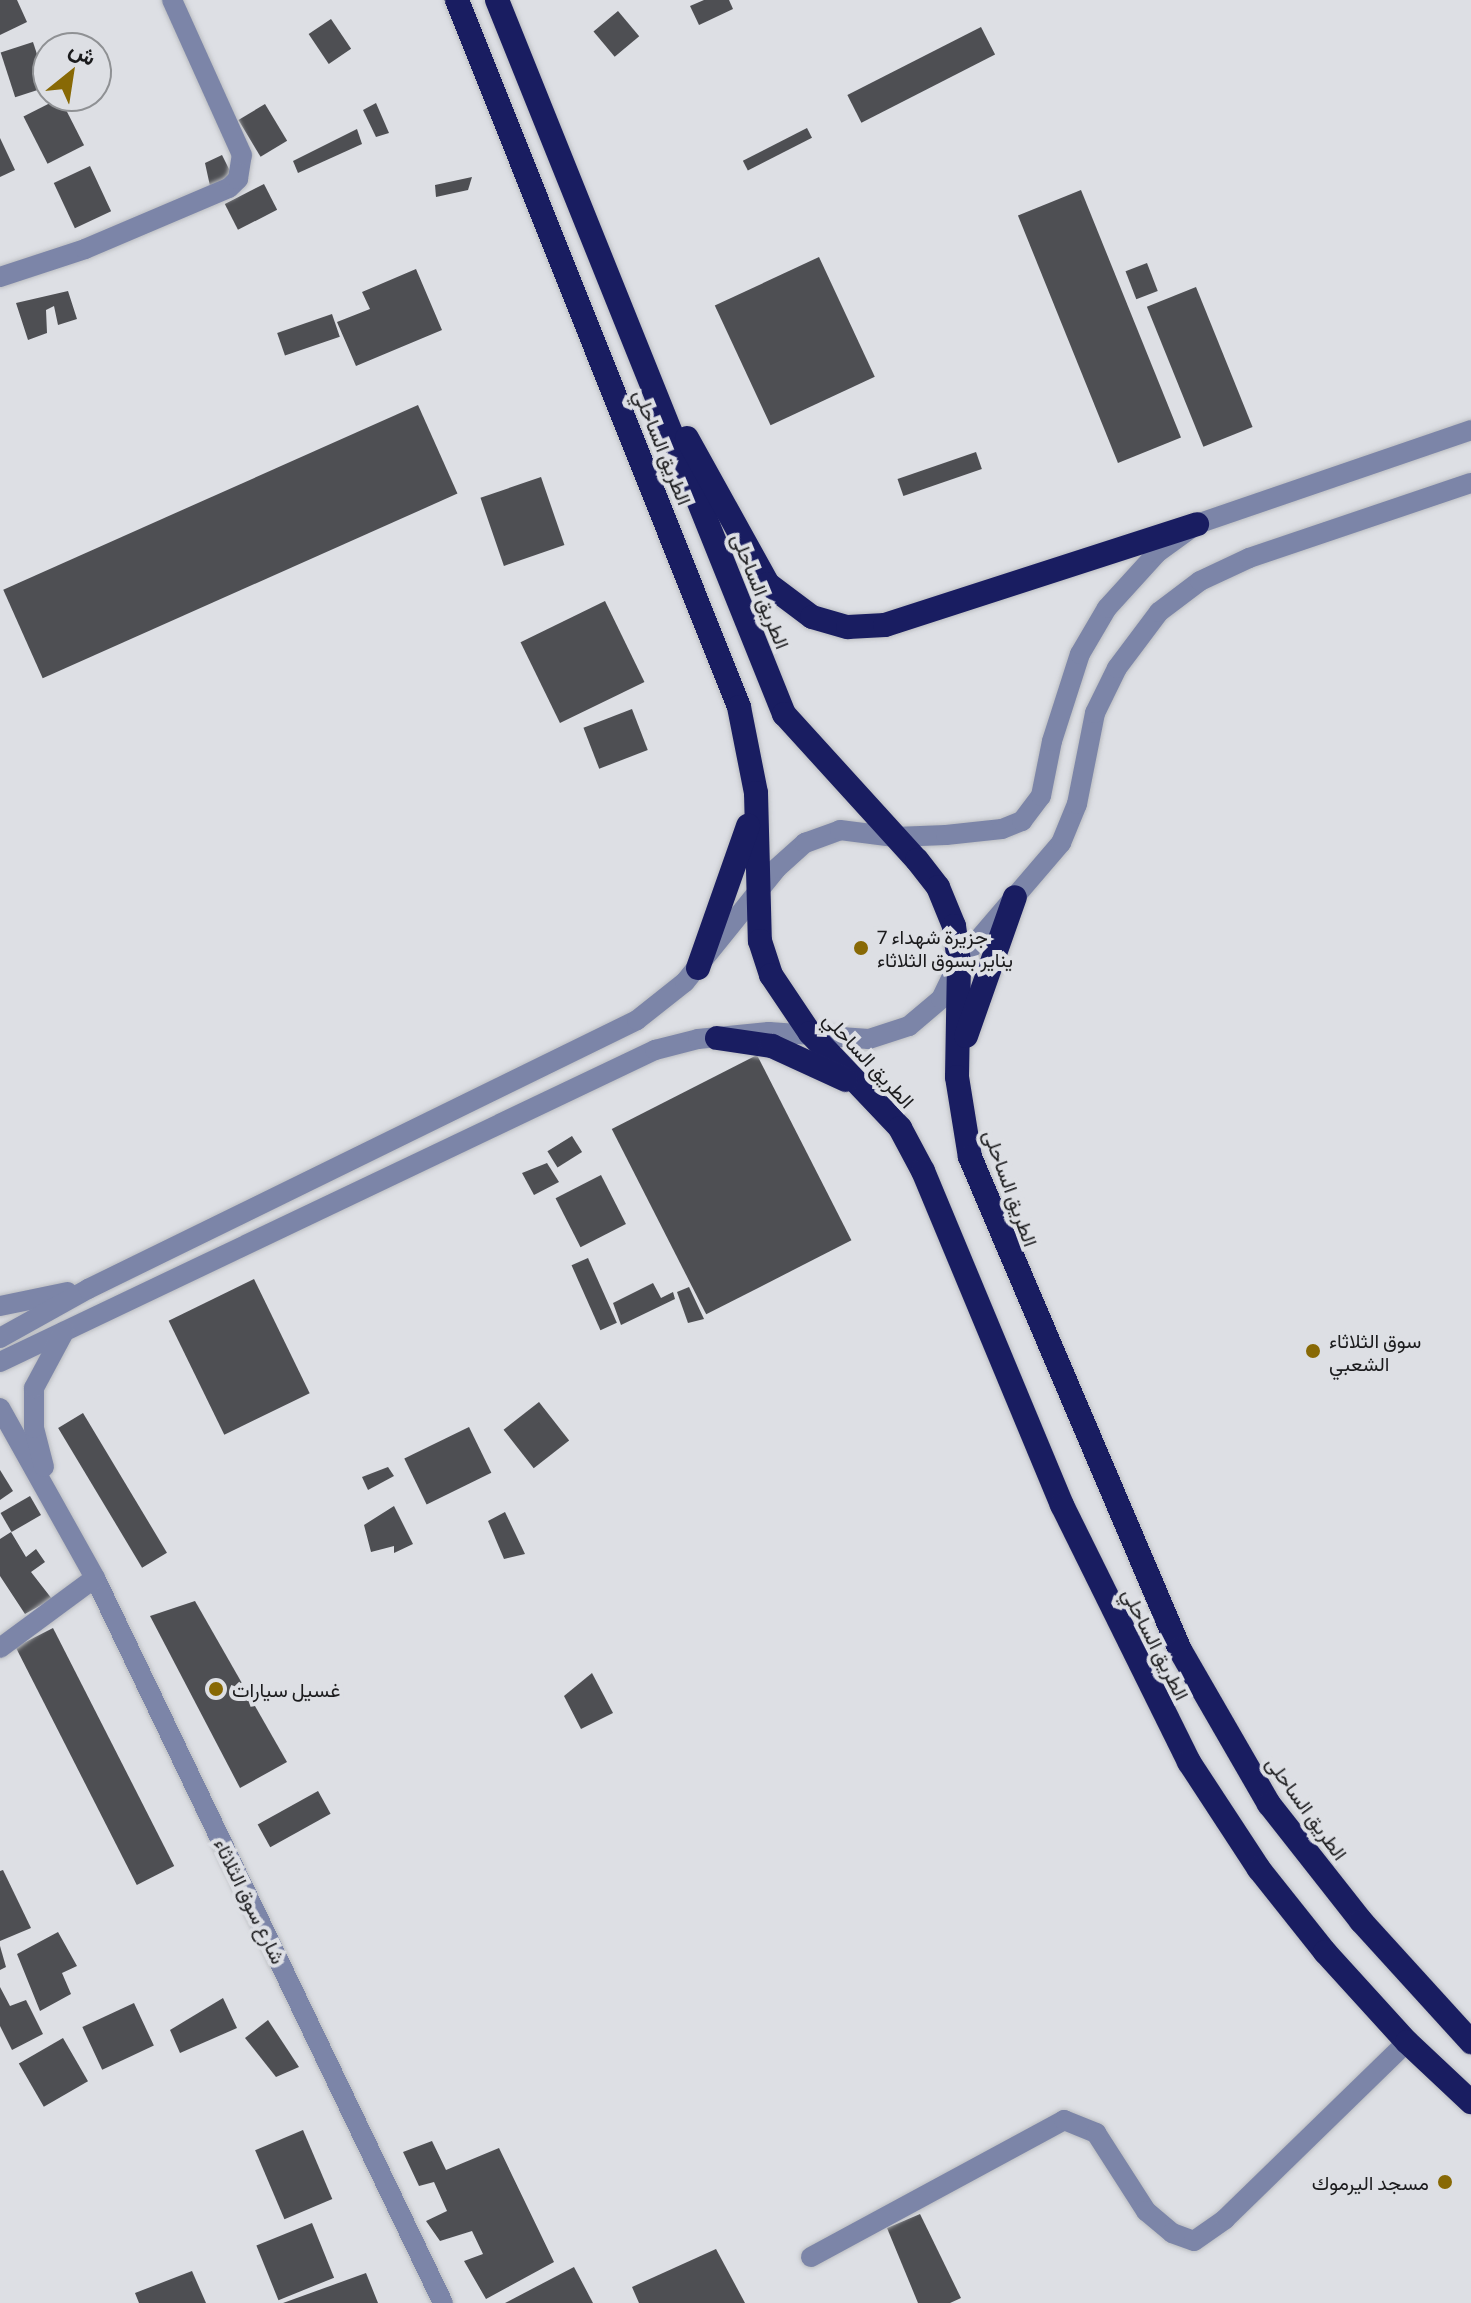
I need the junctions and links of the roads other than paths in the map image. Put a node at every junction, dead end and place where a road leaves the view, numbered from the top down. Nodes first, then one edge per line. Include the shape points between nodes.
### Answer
1 (172, 0) edge
2 (457, 0) edge
3 (497, 0) edge
4 (0, 277) edge
5 (652, 385) junction
6 (1471, 430) edge
7 (1471, 483) edge
8 (1197, 524) junction
9 (756, 793) junction
10 (895, 837) junction
11 (759, 896) junction
12 (1015, 897) junction
13 (959, 962) junction
14 (698, 968) junction
15 (810, 1033) junction
16 (717, 1038) junction
17 (957, 1077) junction
18 (870, 1094) junction
19 (88, 1289) junction
20 (0, 1306) edge
21 (64, 1332) junction
22 (0, 1338) edge
23 (0, 1362) edge
24 (0, 1408) edge
25 (54, 1501) junction
26 (95, 1578) junction
27 (0, 1648) edge
28 (1407, 2042) junction
29 (1471, 2042) edge
30 (1471, 2102) edge
31 (811, 2257) dead end
32 (443, 2303) edge

1 - 4 street via 242,155 238,179 229,188 85,249
2 - 9 highway, الطريق الساحلي via 739,707
3 - 5 highway, الطريق الساحلى
5 - 8 highway via 768,584 795,608 829,623 885,625
5 - 10 highway, الطريق الساحلى via 784,714
6 - 8 street
7 - 12 street via 1249,558 1176,596 1117,668 1088,737 1070,824 1052,856
8 - 10 street via 1140,569 1092,630 1069,678 1041,796 1030,814 1002,829
9 - 11 highway, الطريق الساحلي
9 - 14 highway via 731,884
10 - 11 street via 859,829 822,835 790,854
10 - 13 highway, الطريق الساحلى via 938,887 954,926
11 - 14 street
11 - 15 highway, الطريق الساحلي via 760,941 771,975
12 - 13 street
12 - 17 highway via 986,967
13 - 15 street via 941,999 909,1026 869,1039
13 - 17 highway, الطريق الساحلى
14 - 19 street via 637,1020
15 - 16 street
15 - 18 highway, الطريق الساحلي
16 - 18 highway via 783,1050
16 - 21 street via 655,1050
17 - 29 highway, الطريق الساحلى via 970,1157 1180,1650 1269,1804 1361,1921
18 - 28 highway, الطريق الساحلي via 900,1128 923,1171 1062,1505 1189,1762 1259,1869
19 - 20 street
19 - 22 street
21 - 23 street
21 - 25 street via 44,1365 33,1401 37,1443
24 - 25 street
25 - 26 street, شارع سوق الثلاثاء
26 - 27 street
26 - 32 street, شارع سوق الثلاثاء
28 - 30 highway, الطريق الساحلي
28 - 31 street via 1225,2219 1194,2241 1172,2233 1146,2211 1096,2133 1064,2120

